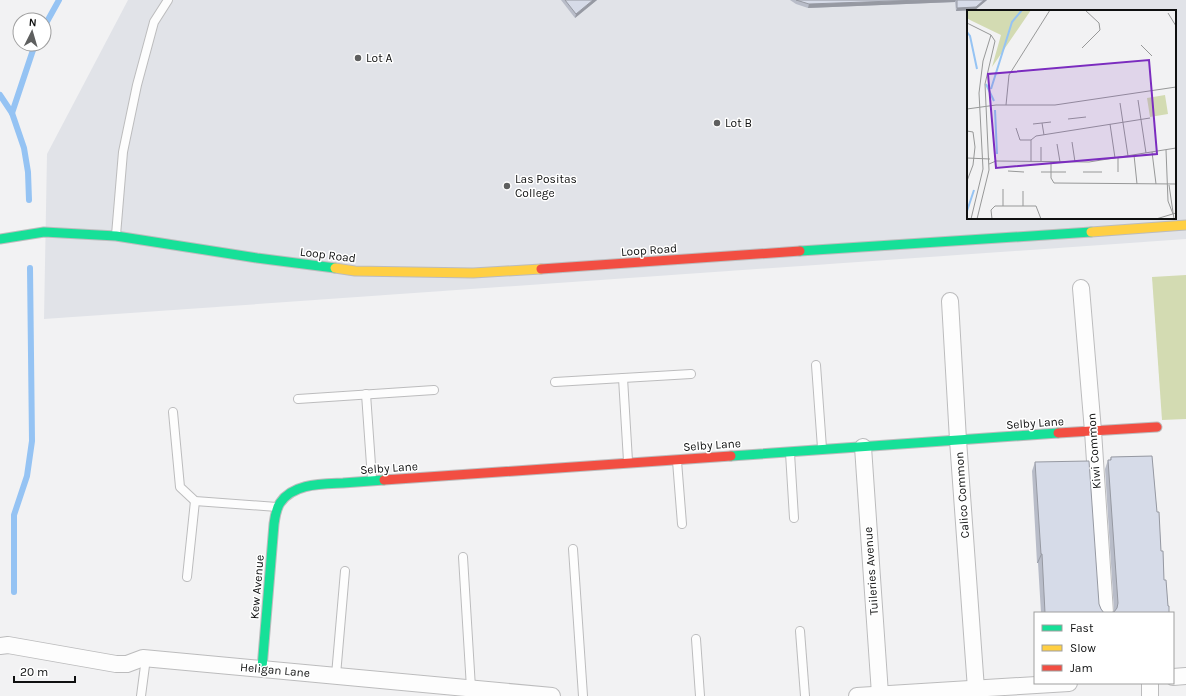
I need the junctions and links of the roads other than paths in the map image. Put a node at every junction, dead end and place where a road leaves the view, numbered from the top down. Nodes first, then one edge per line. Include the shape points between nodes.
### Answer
1 (168, 0) edge
2 (1186, 225) edge
3 (116, 236) junction
4 (0, 239) edge
5 (1081, 288) dead end
6 (950, 301) dead end
7 (816, 365) dead end
8 (691, 374) dead end
9 (623, 378) junction
10 (555, 382) dead end
11 (434, 390) dead end
12 (366, 394) junction
13 (298, 398) dead end
14 (173, 412) dead end
15 (1157, 427) dead end
16 (1093, 431) junction
17 (958, 440) junction
18 (863, 447) junction
19 (822, 450) junction
20 (790, 452) junction
21 (677, 460) junction
22 (628, 463) junction
23 (372, 481) junction
24 (195, 501) junction
25 (278, 507) junction
26 (794, 518) dead end
27 (682, 524) dead end
28 (573, 549) dead end
29 (463, 558) dead end
30 (345, 571) dead end
31 (187, 577) dead end
32 (1105, 612) edge
33 (800, 631) dead end
34 (696, 639) dead end
35 (0, 646) edge
36 (144, 658) junction
37 (262, 668) junction
38 (336, 675) junction
39 (1186, 676) edge
40 (1174, 677) edge
41 (1063, 684) edge
42 (1150, 684) edge
43 (471, 688) junction
44 (409, 689) edge
45 (976, 689) junction
46 (1015, 692) edge
47 (880, 694) junction
48 (897, 695) edge
49 (141, 696) edge
50 (552, 696) edge
51 (583, 696) edge
52 (700, 696) edge
53 (805, 696) edge
54 (856, 696) edge
55 (1150, 696) edge

1 - 3 lane via 154,22 137,85 123,152
2 - 3 street, Loop Road via 473,273 355,271
3 - 4 street, Loop Road via 44,232
5 - 16 street, Kiwi Common
6 - 17 street, Calico Common
7 - 19 lane
8 - 9 lane
9 - 10 lane
9 - 22 lane
11 - 12 lane
12 - 13 lane
12 - 23 lane
14 - 24 lane via 180,487
15 - 16 street, Selby Lane
16 - 17 street, Selby Lane
16 - 32 street, Kiwi Common
17 - 18 street, Selby Lane
17 - 45 street, Calico Common
18 - 19 street, Selby Lane
18 - 47 street, Tuileries Avenue
19 - 20 street, Selby Lane
20 - 21 street, Selby Lane
20 - 26 lane
21 - 22 street, Selby Lane
21 - 27 lane
22 - 23 street, Selby Lane
23 - 25 street, Selby Lane via 313,485 294,491 285,497
24 - 25 lane
24 - 31 lane
25 - 37 street, Kew Avenue via 274,524
28 - 51 lane
29 - 43 lane
30 - 38 lane
33 - 53 lane
34 - 52 lane
35 - 36 street, Heligan Lane via 116,664 126,664
36 - 37 street, Heligan Lane
36 - 49 lane
37 - 38 street, Heligan Lane
38 - 44 street, Heligan Lane
39 - 40 street
41 - 46 street
42 - 55 street
43 - 44 street, Heligan Lane
43 - 50 street, Heligan Lane
45 - 46 street
45 - 48 street
47 - 48 street
47 - 54 street

